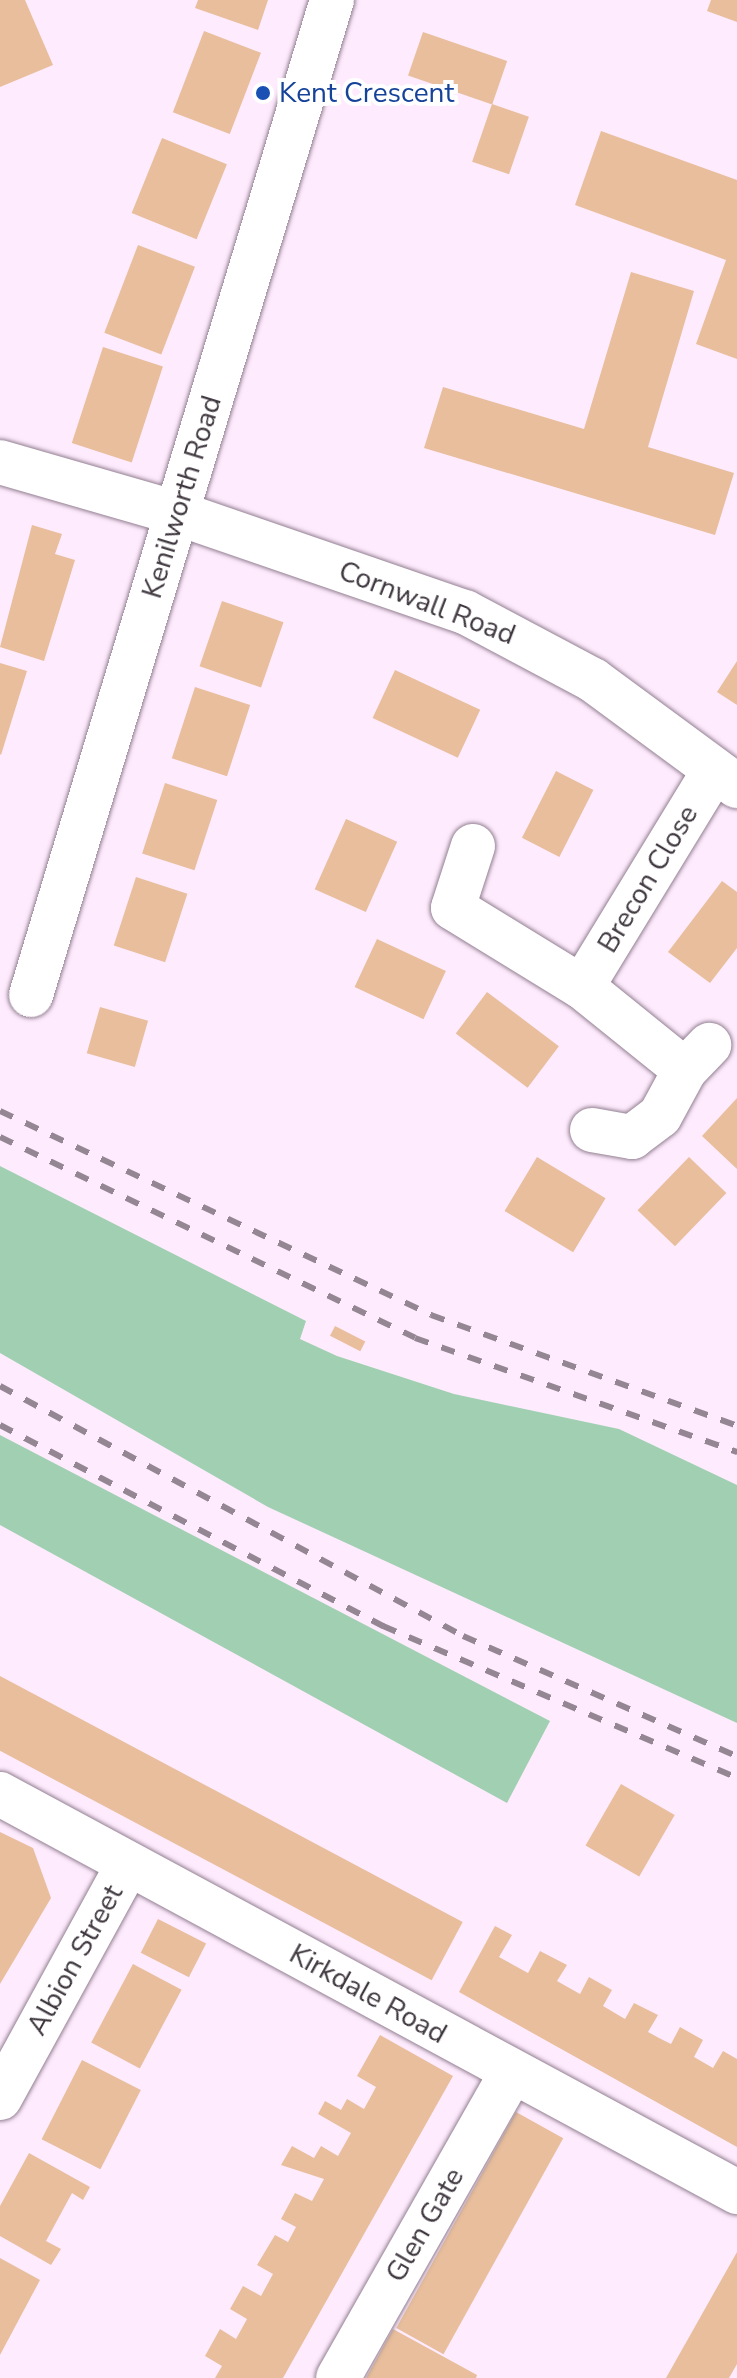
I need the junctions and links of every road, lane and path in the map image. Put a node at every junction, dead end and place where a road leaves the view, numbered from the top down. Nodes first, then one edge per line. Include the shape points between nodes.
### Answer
1 (332, 0) edge
2 (0, 462) edge
3 (177, 513) junction
4 (726, 778) edge
5 (473, 846) dead end
6 (582, 987) junction
7 (31, 995) dead end
8 (592, 1130) dead end
9 (0, 1794) edge
10 (128, 1864) junction
11 (512, 2072) junction
12 (0, 2098) edge
13 (737, 2192) edge
14 (338, 2378) edge

1 - 3 street, Kenilworth Road
2 - 3 street, Cornwall Road
3 - 4 street, Cornwall Road via 465,612 522,638 593,680
3 - 7 street, Kenilworth Road
4 - 6 street, Brecon Close
5 - 6 street via 453,908
6 - 8 street via 697,1058 660,1116 632,1137
9 - 10 street, Kirkdale Road
10 - 11 street, Kirkdale Road
10 - 12 street, Albion Street
11 - 13 street, Kirkdale Road
11 - 14 street, Glen Gate

